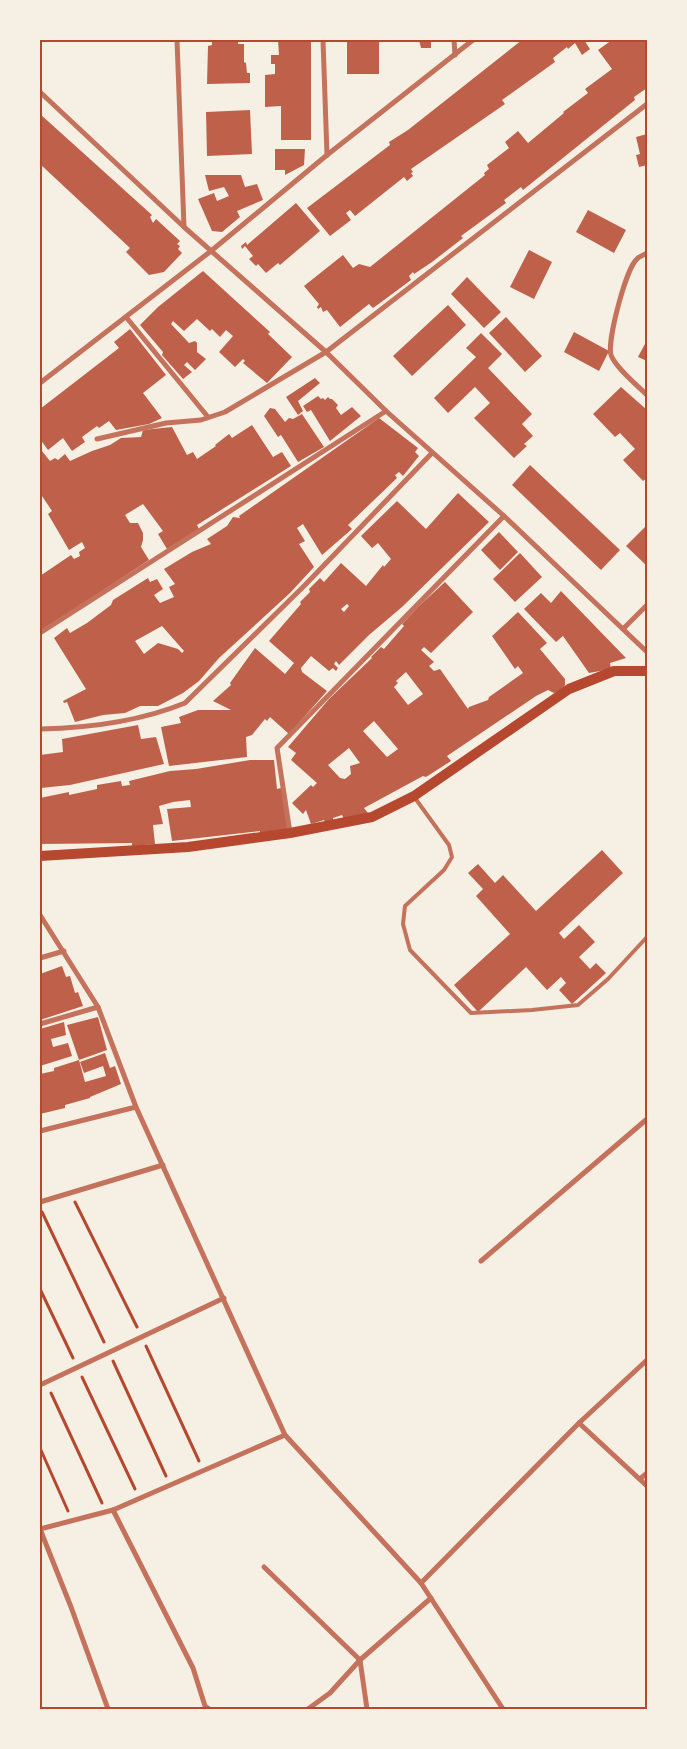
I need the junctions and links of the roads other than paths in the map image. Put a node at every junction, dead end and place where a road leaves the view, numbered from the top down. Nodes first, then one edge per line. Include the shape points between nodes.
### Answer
1 (176, 40) edge
2 (323, 40) edge
3 (454, 40) edge
4 (473, 40) edge
5 (455, 55) junction
6 (40, 92) edge
7 (647, 104) edge
8 (327, 155) junction
9 (184, 227) junction
10 (211, 251) junction
11 (647, 253) edge
12 (126, 317) junction
13 (326, 352) junction
14 (40, 384) edge
15 (647, 395) edge
16 (386, 411) junction
17 (208, 418) junction
18 (97, 439) dead end
19 (432, 453) junction
20 (504, 516) junction
21 (647, 605) edge
22 (622, 628) junction
23 (40, 633) edge
24 (647, 652) edge
25 (647, 671) edge
26 (40, 729) edge
27 (414, 796) junction
28 (290, 834) junction
29 (40, 856) edge
30 (40, 915) edge
31 (647, 937) edge
32 (64, 951) junction
33 (40, 958) edge
34 (98, 1007) junction
35 (40, 1024) edge
36 (136, 1107) junction
37 (647, 1119) edge
38 (40, 1132) edge
39 (163, 1165) junction
40 (40, 1202) edge
41 (481, 1261) dead end
42 (224, 1298) junction
43 (647, 1360) edge
44 (40, 1385) edge
45 (580, 1422) junction
46 (285, 1435) junction
47 (647, 1473) edge
48 (640, 1479) junction
49 (647, 1486) edge
50 (113, 1510) junction
51 (40, 1529) edge
52 (264, 1567) dead end
53 (421, 1583) junction
54 (431, 1598) junction
55 (360, 1660) junction
56 (108, 1709) edge
57 (209, 1709) edge
58 (308, 1709) edge
59 (367, 1709) edge
60 (503, 1709) edge

1 - 9 street
2 - 8 street
3 - 5 street
4 - 5 street
5 - 8 street
6 - 9 street
7 - 13 street
8 - 10 street
9 - 10 street
10 - 12 street
10 - 13 street
11 - 15 street via 637,258 628,273 612,334 611,354
12 - 14 street
12 - 17 street
13 - 16 street
13 - 17 street via 225,412
16 - 19 street
16 - 23 street
17 - 18 street via 166,422
19 - 20 street
19 - 26 street via 185,703 148,716
20 - 22 street
20 - 28 street via 277,748
21 - 22 street
22 - 24 street
25 - 27 main road via 614,671 570,689
27 - 28 main road via 372,817
27 - 31 lane via 449,845 452,857 444,870 405,906 403,924 410,950 471,1013 578,1005 608,979
28 - 29 main road via 188,847
30 - 32 street
32 - 33 street
32 - 34 street
34 - 35 street
34 - 36 street
36 - 38 street
36 - 39 street
37 - 41 street
39 - 40 street
39 - 42 street
42 - 44 street
42 - 46 street
43 - 45 street
45 - 48 street
45 - 53 street
46 - 50 street
46 - 53 street
47 - 48 street
48 - 49 street
50 - 51 street
50 - 57 street via 193,1668
51 - 56 street
52 - 55 street
53 - 54 street
54 - 55 street
54 - 60 street
55 - 58 street via 330,1693
55 - 59 street

